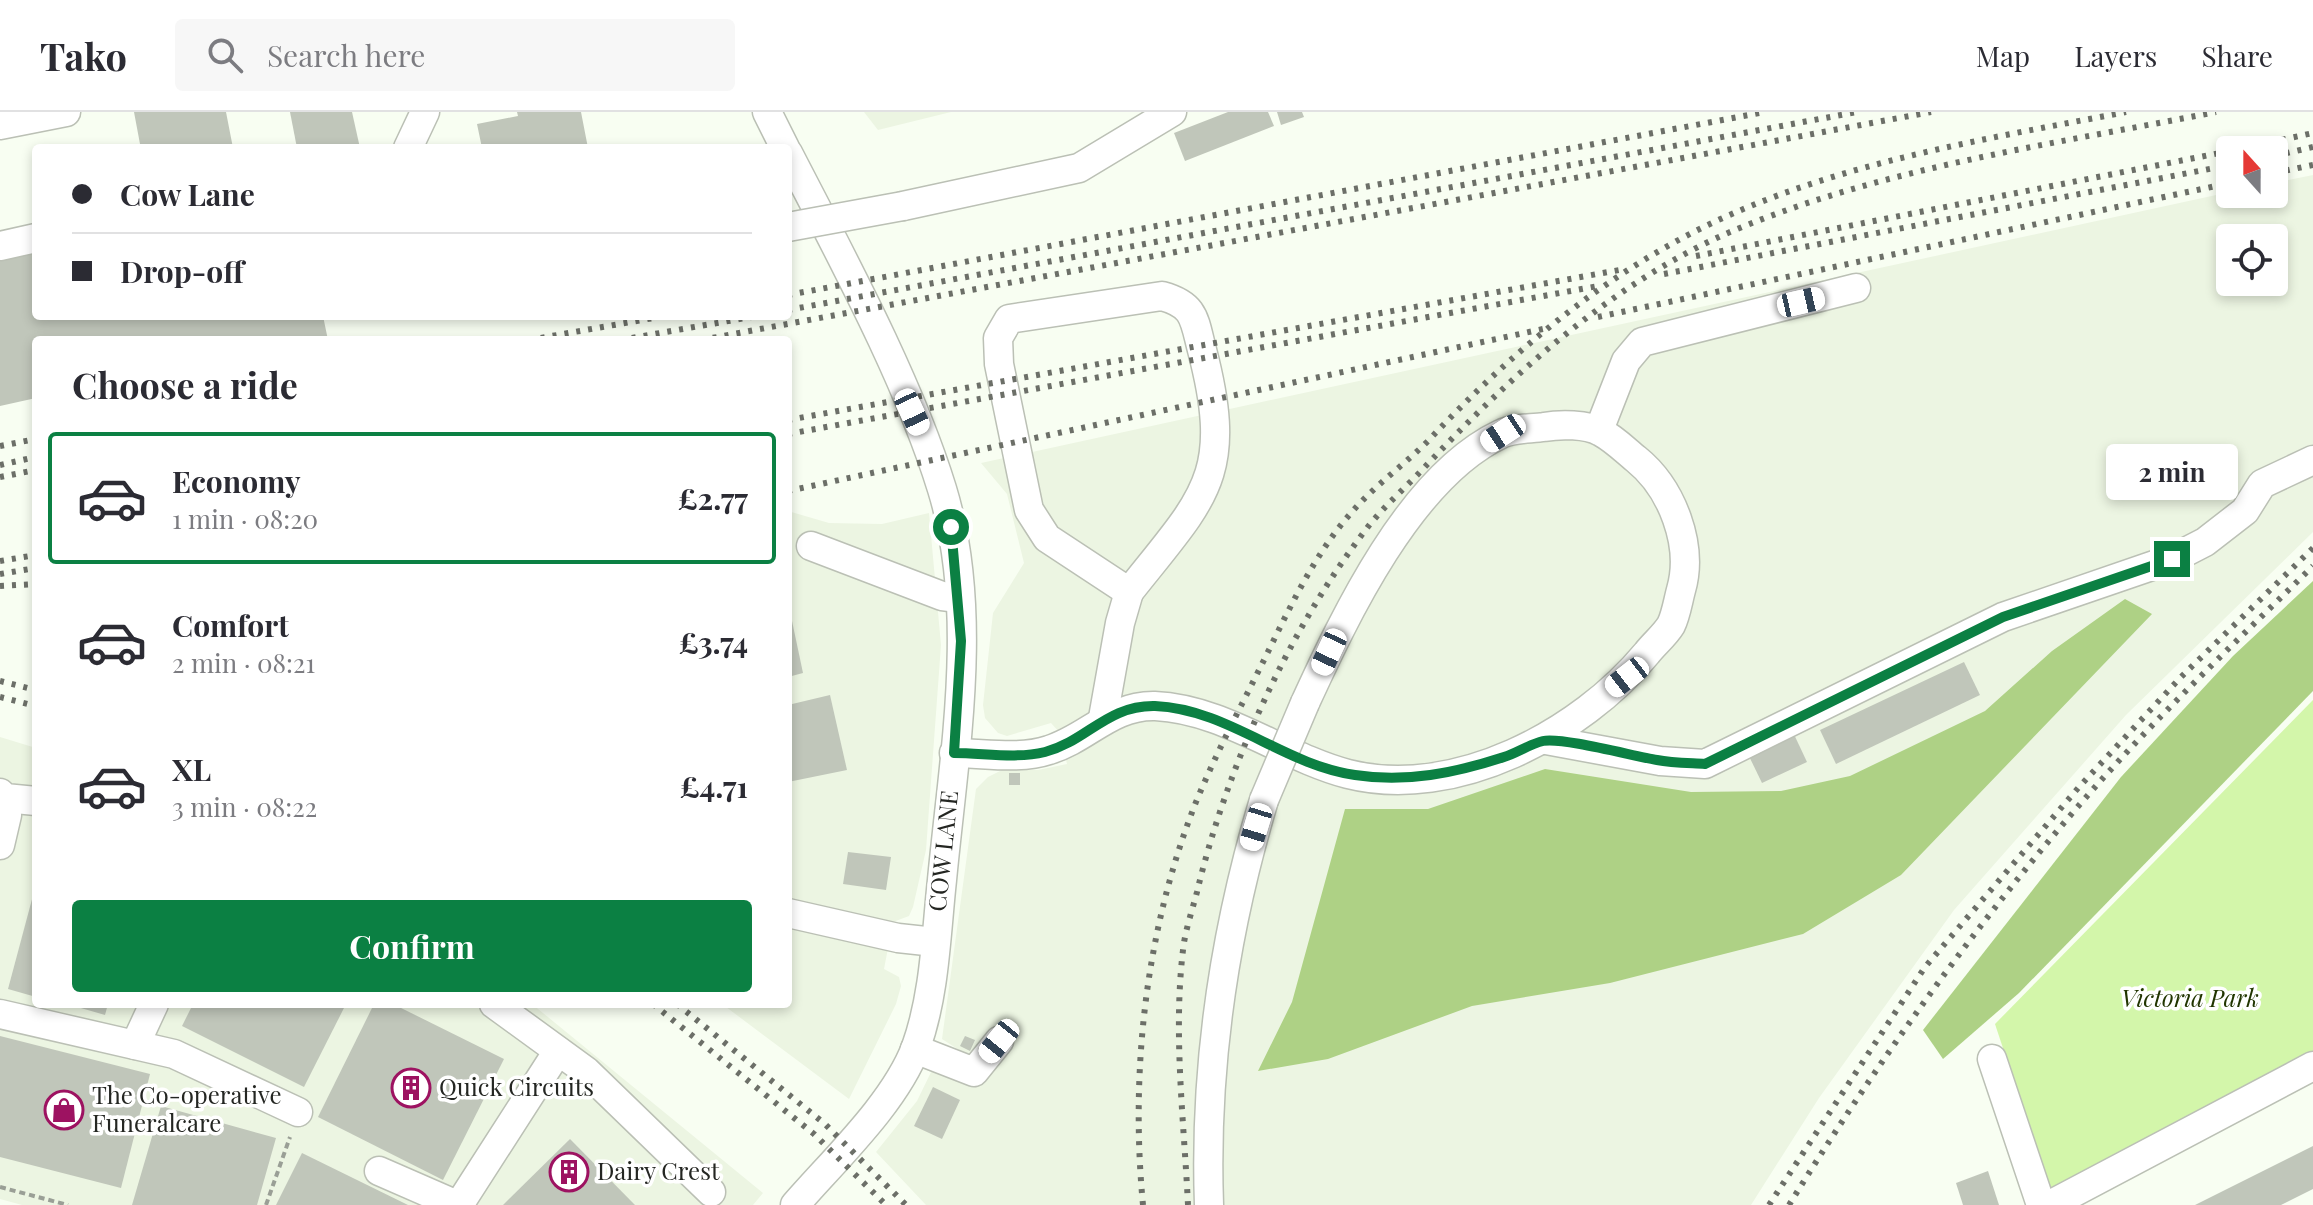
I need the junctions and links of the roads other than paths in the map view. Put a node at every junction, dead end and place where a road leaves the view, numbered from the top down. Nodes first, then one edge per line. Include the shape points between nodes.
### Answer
1 (66, 112) edge
2 (425, 112) edge
3 (767, 112) edge
4 (1172, 112) edge
5 (0, 125) edge
6 (410, 144) edge
7 (784, 144) edge
8 (792, 161) edge
9 (792, 226) edge
10 (32, 239) edge
11 (0, 246) edge
12 (1856, 288) dead end
13 (1599, 430) junction
14 (2313, 460) edge
15 (811, 546) dead end
16 (1129, 592) junction
17 (958, 598) junction
18 (1103, 718) junction
19 (1546, 740) junction
20 (954, 753) junction
21 (2, 796) edge
22 (32, 800) edge
23 (0, 845) edge
24 (792, 914) edge
25 (935, 942) junction
26 (152, 1008) edge
27 (499, 1008) edge
28 (0, 1014) edge
29 (999, 1041) dead end
30 (135, 1045) junction
31 (915, 1049) junction
32 (558, 1051) junction
33 (1992, 1059) dead end
34 (2313, 1066) edge
35 (298, 1112) road end
36 (379, 1171) dead end
37 (711, 1192) dead end
38 (458, 1205) edge
39 (795, 1205) edge
40 (1209, 1205) edge
41 (2041, 1205) edge
42 (2050, 1205) edge

1 - 5 street
2 - 6 street
3 - 7 street, COW LANE
4 - 9 street, bridge via 1079,168
8 - 17 street, COW LANE via 924,438 951,527
10 - 11 street
12 - 13 street via 1642,342 1626,361
13 - 19 street via 1656,475 1679,525 1687,570 1671,625 1627,677
13 - 40 street, bridge via 1557,425 1503,433 1439,481 1391,541 1341,626 1264,800 1239,882 1221,970 1206,1129
14 - 19 street via 2262,484 2245,511 2172,559 2003,617 1705,764
15 - 17 street
16 - 16 street via 1047,538 1029,510 999,364 998,338 1009,319 1162,296 1190,310 1211,384 1217,454 1195,509
16 - 18 street
17 - 20 street, COW LANE via 961,641
18 - 19 street via 1126,710 1173,708 1208,716 1314,764 1353,775 1388,777 1465,769
18 - 20 street via 1082,735 1045,752
20 - 25 street, COW LANE
21 - 22 street
21 - 23 street via 7,815
24 - 25 street
25 - 31 street, COW LANE via 927,1008
26 - 30 street
27 - 32 street
28 - 30 street
29 - 31 street via 974,1072
30 - 35 street via 174,1054
31 - 39 street, COW LANE via 896,1084
32 - 37 street via 586,1071
32 - 38 street
33 - 41 street
34 - 42 street
36 - 38 street

